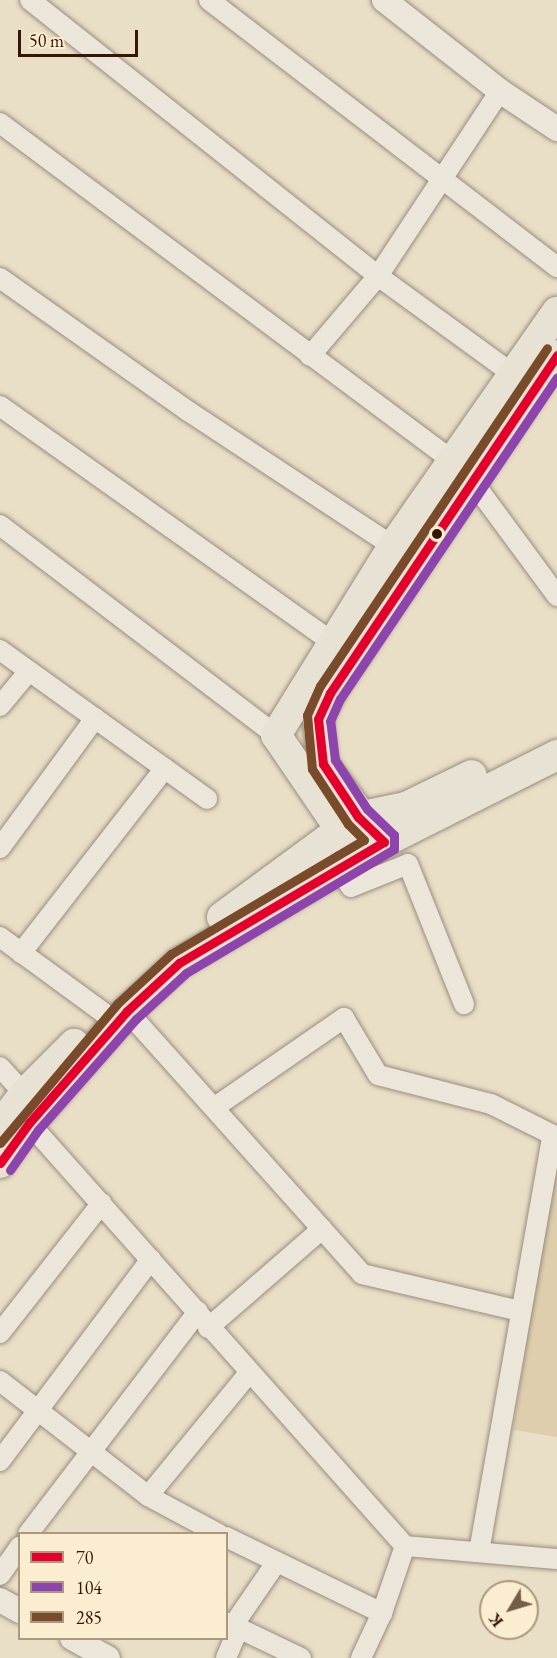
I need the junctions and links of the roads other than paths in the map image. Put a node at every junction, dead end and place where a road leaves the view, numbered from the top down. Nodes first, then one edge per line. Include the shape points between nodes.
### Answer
1 (30, 0) edge
2 (209, 0) edge
3 (384, 0) edge
4 (500, 91) junction
5 (0, 123) edge
6 (557, 129) edge
7 (441, 179) junction
8 (557, 267) edge
9 (378, 276) junction
10 (0, 278) edge
11 (557, 312) edge
12 (310, 356) junction
13 (555, 363) edge
14 (513, 374) junction
15 (0, 406) edge
16 (463, 471) junction
17 (0, 525) edge
18 (393, 546) junction
19 (557, 596) edge
20 (332, 642) junction
21 (0, 650) edge
22 (29, 671) junction
23 (0, 706) edge
24 (95, 718) junction
25 (557, 734) edge
26 (276, 735) junction
27 (557, 755) edge
28 (165, 768) junction
29 (207, 799) dead end
30 (349, 823) junction
31 (0, 848) edge
32 (361, 856) junction
33 (0, 937) edge
34 (21, 953) junction
35 (464, 1004) dead end
36 (115, 1012) junction
37 (0, 1067) edge
38 (24, 1094) junction
39 (215, 1107) junction
40 (29, 1123) junction
41 (0, 1126) edge
42 (554, 1137) edge
43 (0, 1163) edge
44 (102, 1203) junction
45 (322, 1229) junction
46 (151, 1259) junction
47 (520, 1311) junction
48 (203, 1320) junction
49 (0, 1333) edge
50 (249, 1373) junction
51 (0, 1381) edge
52 (36, 1408) junction
53 (92, 1452) junction
54 (0, 1461) edge
55 (148, 1496) junction
56 (29, 1532) edge
57 (217, 1532) edge
58 (228, 1538) edge
59 (405, 1546) junction
60 (18, 1549) edge
61 (479, 1552) junction
62 (557, 1558) edge
63 (276, 1563) junction
64 (0, 1575) edge
65 (0, 1600) edge
66 (18, 1610) edge
67 (382, 1613) junction
68 (233, 1625) edge
69 (76, 1640) edge
70 (108, 1658) edge
71 (226, 1658) edge
72 (301, 1658) edge
73 (361, 1658) edge

1 - 9 street
2 - 7 street
3 - 4 street
4 - 6 street
4 - 7 street
5 - 12 street
7 - 8 street
7 - 9 street
9 - 12 street
9 - 14 street
10 - 18 street via 188,411
11 - 14 main road
12 - 16 street
13 - 16 main road
14 - 16 main road
15 - 20 street
16 - 18 main road
16 - 19 street
16 - 30 main road via 318,719 323,765
17 - 26 street
18 - 20 main road
20 - 26 main road
21 - 22 street
22 - 23 street
22 - 24 street
24 - 28 street
24 - 31 street
25 - 30 main road via 406,807
26 - 30 main road
27 - 32 main road
28 - 29 street
28 - 34 street
30 - 32 main road
30 - 36 main road via 177,949
32 - 35 street via 351,887 408,864
32 - 36 main road via 179,963
33 - 34 street
34 - 36 street
36 - 38 main road
36 - 39 street
36 - 40 main road
37 - 38 street
38 - 41 main road
39 - 42 street via 344,1018 378,1075 491,1104
39 - 45 street
40 - 43 main road
40 - 44 street
42 - 47 street
44 - 46 street
44 - 49 street
45 - 47 street via 362,1274
45 - 48 street
46 - 48 street
46 - 52 street
47 - 61 street
48 - 50 street
48 - 53 street
50 - 55 street
50 - 59 street
51 - 52 street
52 - 53 street
52 - 54 street
53 - 55 street
53 - 56 street
55 - 57 street
58 - 63 street
59 - 61 street
59 - 67 street
60 - 64 street
61 - 62 street
63 - 67 street
63 - 68 street
65 - 66 street
67 - 73 street
68 - 71 street
68 - 72 street
69 - 70 street

